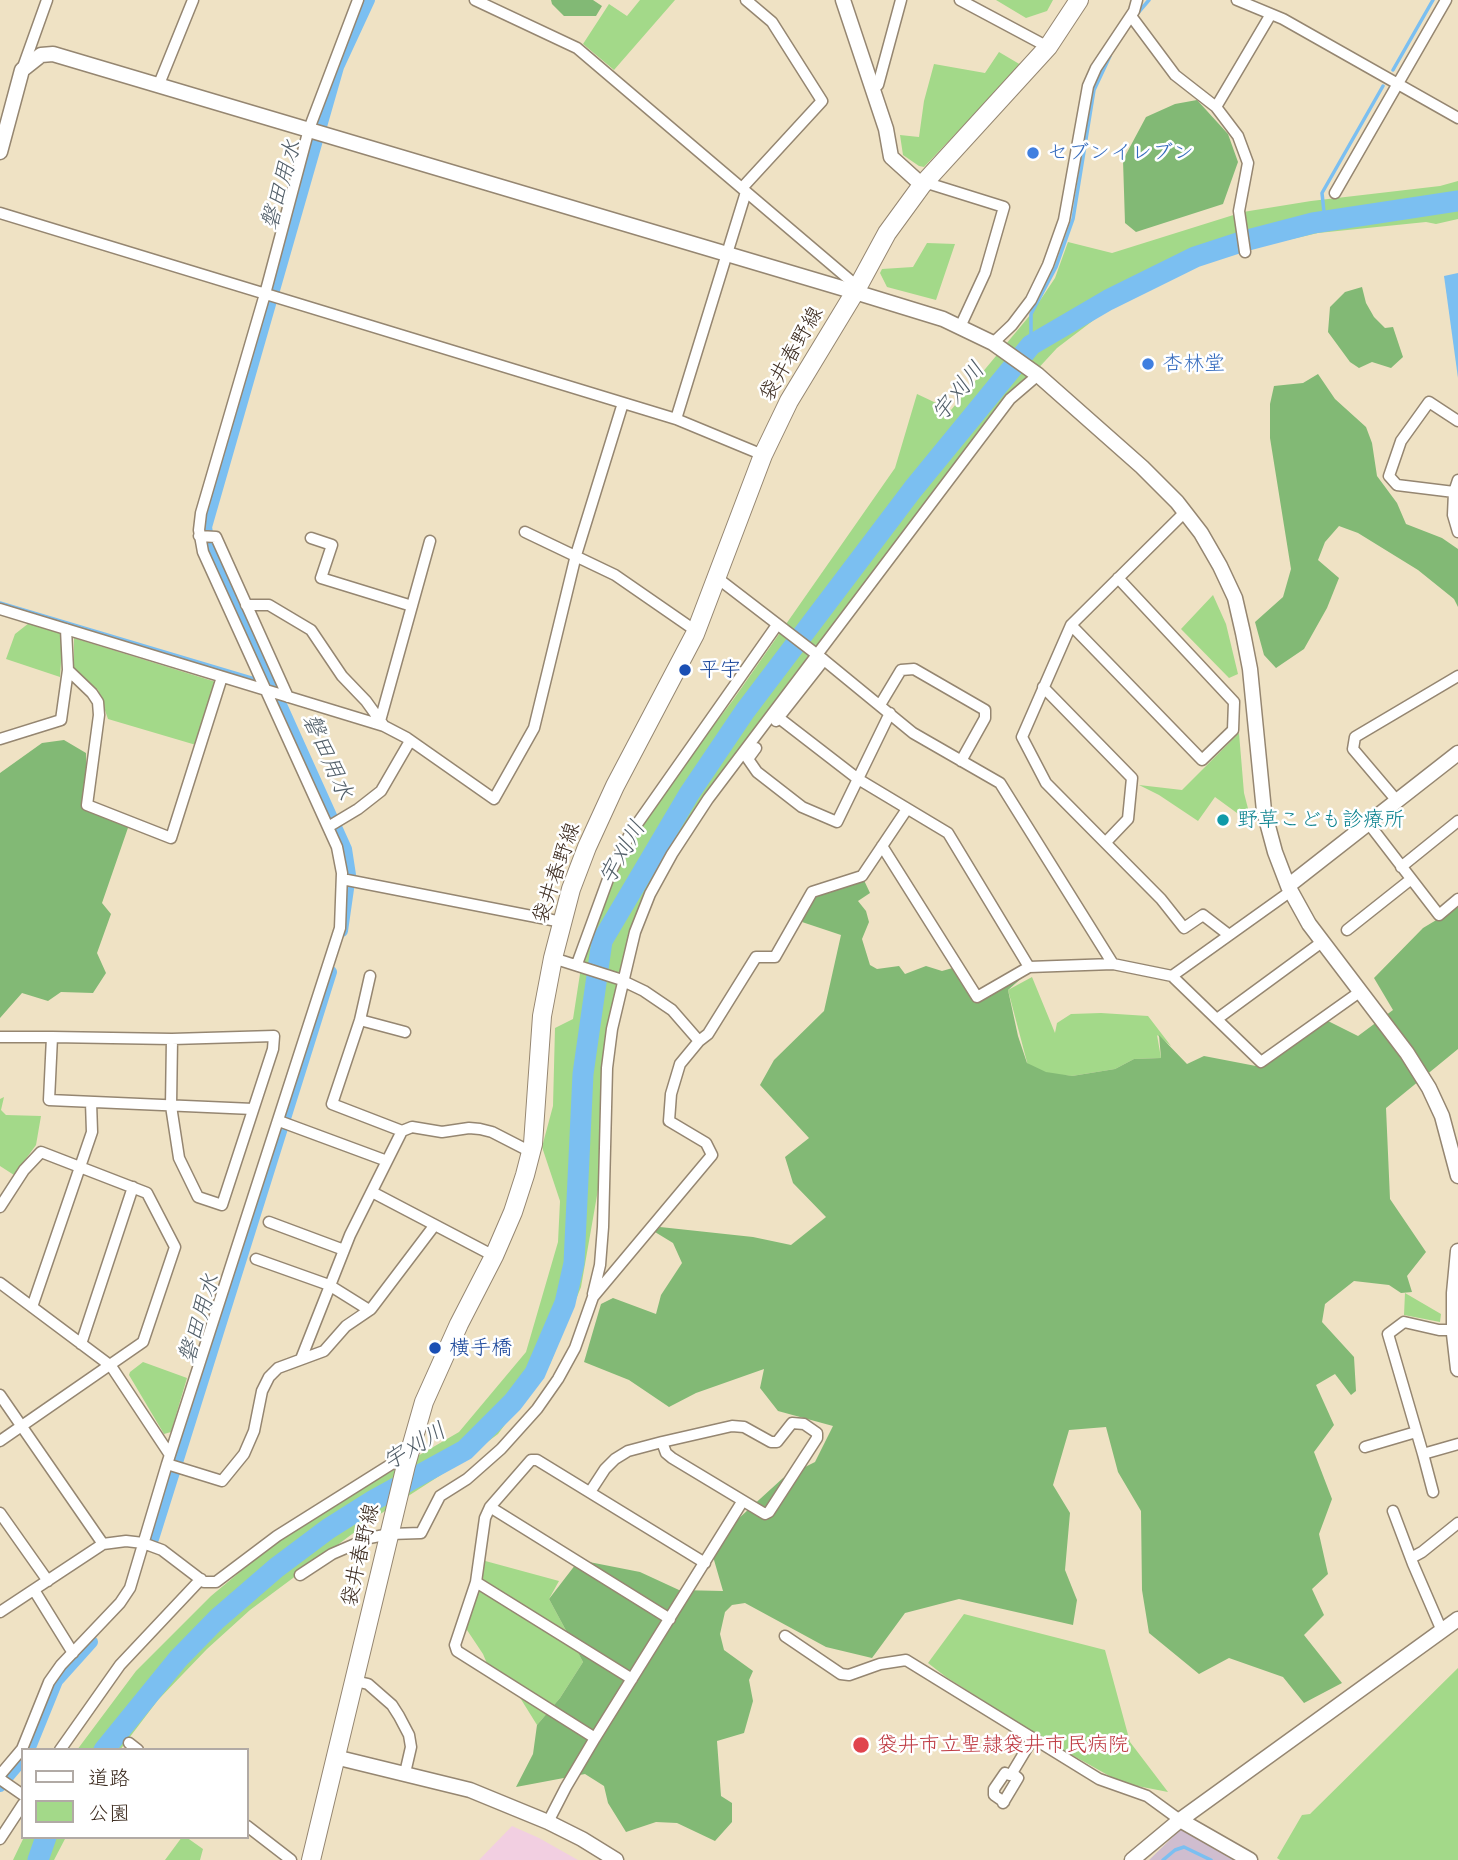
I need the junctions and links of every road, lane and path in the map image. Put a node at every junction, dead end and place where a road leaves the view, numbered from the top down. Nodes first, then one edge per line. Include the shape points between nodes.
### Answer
1 (47, 0) edge
2 (193, 0) edge
3 (358, 0) edge
4 (475, 0) edge
5 (746, 0) edge
6 (844, 0) edge
7 (901, 0) edge
8 (960, 0) edge
9 (1079, 0) edge
10 (1137, 0) edge
11 (1446, 0) edge
12 (1245, 1) edge
13 (1271, 14) junction
14 (1130, 16) junction
15 (1048, 47) junction
16 (22, 70) junction
17 (159, 84) junction
18 (1398, 84) junction
19 (872, 88) junction
20 (1216, 107) junction
21 (1458, 118) edge
22 (309, 129) junction
23 (0, 152) edge
24 (923, 183) junction
25 (744, 190) junction
26 (1335, 193) dead end
27 (0, 213) edge
28 (1245, 252) dead end
29 (728, 254) junction
30 (857, 290) junction
31 (265, 294) junction
32 (960, 327) junction
33 (993, 343) junction
34 (1038, 375) junction
35 (623, 403) junction
36 (676, 419) junction
37 (1458, 421) edge
38 (763, 455) junction
39 (1458, 480) edge
40 (1454, 492) junction
41 (1185, 512) junction
42 (525, 532) dead end
43 (1458, 532) edge
44 (199, 536) junction
45 (311, 538) dead end
46 (430, 541) dead end
47 (576, 555) junction
48 (716, 577) junction
49 (1118, 579) junction
50 (246, 605) junction
51 (412, 606) junction
52 (0, 609) edge
53 (1071, 625) junction
54 (779, 626) junction
55 (66, 629) junction
56 (696, 631) junction
57 (818, 656) junction
58 (68, 670) junction
59 (1458, 676) edge
60 (222, 677) junction
61 (1043, 687) junction
62 (265, 690) junction
63 (288, 697) junction
64 (880, 705) junction
65 (890, 713) junction
66 (779, 718) junction
67 (382, 724) junction
68 (0, 740) edge
69 (410, 741) junction
70 (1458, 753) edge
71 (961, 761) junction
72 (858, 779) junction
73 (1398, 802) junction
74 (907, 809) junction
75 (1458, 821) edge
76 (1369, 824) junction
77 (328, 827) junction
78 (1106, 842) junction
79 (882, 846) junction
80 (1401, 867) junction
81 (342, 879) junction
82 (1410, 880) junction
83 (1290, 889) junction
84 (1458, 899) edge
85 (562, 922) junction
86 (1347, 930) dead end
87 (1229, 935) junction
88 (1322, 942) junction
89 (553, 958) junction
90 (577, 964) junction
91 (1113, 964) junction
92 (1029, 967) junction
93 (370, 976) dead end
94 (1172, 976) junction
95 (621, 980) junction
96 (1361, 991) junction
97 (360, 1020) junction
98 (1217, 1020) junction
99 (405, 1032) dead end
100 (0, 1037) edge
101 (52, 1037) junction
102 (172, 1039) junction
103 (699, 1041) junction
104 (91, 1102) junction
105 (171, 1106) junction
106 (253, 1109) junction
107 (279, 1121) junction
108 (402, 1131) junction
109 (531, 1152) junction
110 (387, 1161) junction
111 (79, 1166) junction
112 (1458, 1176) edge
113 (133, 1187) junction
114 (372, 1192) junction
115 (0, 1207) edge
116 (269, 1222) dead end
117 (434, 1226) junction
118 (344, 1251) junction
119 (1458, 1251) edge
120 (494, 1256) junction
121 (256, 1259) dead end
122 (0, 1283) edge
123 (329, 1285) junction
124 (593, 1297) junction
125 (32, 1307) junction
126 (369, 1310) junction
127 (1454, 1330) junction
128 (80, 1343) junction
129 (301, 1359) junction
130 (1457, 1361) edge
131 (111, 1366) junction
132 (0, 1395) edge
133 (22, 1428) junction
134 (1416, 1432) junction
135 (0, 1441) edge
136 (662, 1442) junction
137 (1458, 1444) edge
138 (1365, 1447) dead end
139 (1423, 1454) junction
140 (408, 1459) junction
141 (173, 1463) junction
142 (590, 1492) junction
143 (1433, 1492) dead end
144 (742, 1503) junction
145 (490, 1507) junction
146 (1393, 1511) dead end
147 (0, 1513) edge
148 (1458, 1523) edge
149 (392, 1526) junction
150 (143, 1543) junction
151 (103, 1545) junction
152 (1411, 1558) junction
153 (705, 1563) junction
154 (300, 1575) dead end
155 (201, 1579) junction
156 (48, 1581) junction
157 (476, 1582) junction
158 (34, 1590) junction
159 (0, 1612) edge
160 (670, 1619) junction
161 (1458, 1619) edge
162 (1442, 1631) junction
163 (785, 1636) dead end
164 (73, 1653) junction
165 (632, 1679) junction
166 (355, 1681) junction
167 (595, 1738) junction
168 (1034, 1738) junction
169 (22, 1748) edge
170 (61, 1748) edge
171 (21, 1750) edge
172 (335, 1757) junction
173 (405, 1773) junction
174 (0, 1777) edge
175 (21, 1793) edge
176 (1003, 1802) dead end
177 (21, 1807) edge
178 (1180, 1820) junction
179 (548, 1822) junction
180 (248, 1827) edge
181 (0, 1839) edge
182 (291, 1860) edge
183 (311, 1860) edge
184 (616, 1860) edge
185 (1132, 1860) edge
186 (1250, 1860) edge

1 - 16 street
2 - 17 street
3 - 22 street
4 - 25 street via 577,48
5 - 25 street via 772,22 822,101
6 - 19 street
7 - 19 street via 878,85
8 - 15 street
9 - 15 main road, 袋井春野線
10 - 14 street
11 - 18 street
12 - 13 street
13 - 18 street
13 - 20 street
14 - 20 street via 1175,75
14 - 33 street via 1088,86 1063,220 1048,265 1031,300
15 - 24 main road, 袋井春野線
16 - 17 street via 41,55 53,54
16 - 23 street
17 - 22 street
18 - 21 street
18 - 26 street
19 - 24 street via 891,157
20 - 28 street via 1237,136 1248,163 1239,211
22 - 29 street
22 - 31 street
24 - 30 main road, 袋井春野線 via 887,233
24 - 32 street via 1004,207 985,274
25 - 29 street
25 - 30 street
27 - 31 street
29 - 30 street
29 - 36 street
30 - 32 street
30 - 38 main road, 袋井春野線 via 789,401
31 - 35 street
31 - 44 street via 201,513
32 - 33 street
33 - 34 street
34 - 41 street via 1142,467
34 - 57 street via 1011,398
35 - 36 street
35 - 47 street
36 - 38 street
37 - 40 street via 1429,402 1401,441 1390,477 1397,485
38 - 48 main road, 袋井春野線
39 - 40 street
40 - 43 street
41 - 49 street
41 - 83 street via 1235,598 1250,669 1264,811
42 - 47 street
44 - 50 street via 216,537
44 - 62 street
45 - 51 street via 332,545 321,578
46 - 51 street
47 - 56 street via 615,575
47 - 69 street via 534,728 494,799
48 - 54 street
48 - 56 main road, 袋井春野線
49 - 53 street
49 - 53 street via 1234,702 1233,730 1202,760
50 - 63 street
50 - 67 street via 269,606 311,630
51 - 67 street
52 - 55 street
53 - 61 street
54 - 57 street
54 - 90 street via 630,834 611,871
55 - 58 street
55 - 60 street
56 - 85 main road, 袋井春野線 via 615,786 587,847
57 - 64 street
57 - 66 street
57 - 95 street via 708,799 672,854 650,894
58 - 60 street via 98,702 87,805 170,838
58 - 68 street via 61,720
59 - 73 street via 1355,737 1353,749
60 - 62 street
61 - 78 street via 1022,737 1046,783
61 - 78 street via 1132,778 1128,819
62 - 63 street
62 - 77 street
63 - 67 street
64 - 65 street
64 - 71 street via 901,670 914,669 985,710
65 - 71 street via 913,733
65 - 72 street
66 - 72 street
66 - 72 street via 748,759 757,772 802,807 837,822
67 - 69 street
69 - 77 street via 381,791
70 - 73 street
71 - 91 street via 1000,783
72 - 74 street
73 - 76 street
74 - 79 street
74 - 92 street via 948,833
75 - 80 street
76 - 80 street
76 - 83 street
77 - 81 street
78 - 87 street via 1184,928 1203,915
79 - 92 street via 977,996
79 - 103 street via 862,876 812,892 775,957 756,957 708,1034
80 - 82 street
81 - 85 street
81 - 107 street via 340,928
82 - 84 street via 1438,915
82 - 86 street
83 - 87 street
83 - 88 street
85 - 89 main road, 袋井春野線
87 - 94 street
88 - 96 street
88 - 98 street
89 - 90 street
89 - 109 main road, 袋井春野線 via 542,1016
90 - 95 street
91 - 92 street
91 - 94 street
93 - 97 street
94 - 98 street
95 - 103 street via 671,1010
95 - 124 street via 607,1068 603,1227
96 - 98 street via 1261,1062
96 - 112 street via 1429,1088 1443,1116
97 - 99 street
97 - 108 street via 332,1104
100 - 101 street
101 - 102 street
101 - 104 street via 49,1100
102 - 105 street
102 - 106 street via 274,1037
103 - 124 street via 680,1064 669,1121 706,1143 712,1155
104 - 105 street
104 - 111 street via 92,1132
105 - 106 street
105 - 106 street via 179,1158 198,1197 222,1205
107 - 110 street
107 - 141 street
108 - 109 street via 412,1127 442,1132 480,1129
108 - 110 street
109 - 120 main road, 袋井春野線
110 - 114 street
111 - 113 street
111 - 115 street via 41,1152
111 - 125 street
113 - 128 street
113 - 131 street via 147,1193 175,1247 143,1342
114 - 117 street
114 - 118 street
116 - 118 street
117 - 120 street
117 - 126 street
118 - 123 street
119 - 127 street
120 - 140 main road, 袋井春野線 via 424,1402
121 - 123 street
122 - 125 street
123 - 126 street
123 - 129 street
124 - 149 street via 575,1348 537,1409 501,1449 440,1496 421,1533
125 - 128 street
126 - 129 street via 346,1326 324,1351
127 - 130 street
127 - 134 street via 1404,1322 1388,1334
128 - 131 street
129 - 141 street via 269,1377 244,1454 222,1481
131 - 133 street
131 - 141 street
132 - 133 street
133 - 135 street
133 - 151 street
134 - 138 street
134 - 139 street
136 - 142 street via 615,1459
136 - 144 street via 672,1458
136 - 144 street via 732,1426 777,1442 792,1423 804,1424 817,1433 769,1512
137 - 139 street
139 - 143 street
140 - 149 main road, 袋井春野線
140 - 155 street via 277,1536 216,1582
141 - 150 street
142 - 145 street via 537,1460 531,1461
142 - 153 street
144 - 153 street
145 - 157 street
145 - 160 street
146 - 152 street
147 - 156 street
148 - 152 street
149 - 154 street
149 - 166 main road, 袋井春野線
150 - 151 street
150 - 155 street via 162,1550
150 - 164 street via 130,1588
151 - 156 street
152 - 162 street
153 - 160 street
155 - 170 street via 120,1665
156 - 158 street
157 - 165 street
157 - 167 street via 455,1645 457,1651
158 - 159 street
158 - 164 street
160 - 165 street
161 - 162 street
162 - 178 street
163 - 168 street via 841,1674 906,1660
164 - 169 street via 49,1682
165 - 167 street
166 - 172 main road, 袋井春野線
166 - 173 street via 368,1684 399,1716 411,1747
167 - 179 street
168 - 176 street via 1012,1773 1004,1773 994,1789
168 - 178 street via 1099,1779 1147,1796
171 - 174 street
172 - 173 street
172 - 183 main road, 袋井春野線
173 - 179 street via 470,1790
174 - 175 street
177 - 181 street
178 - 185 street
178 - 186 street
179 - 184 street
180 - 182 street

